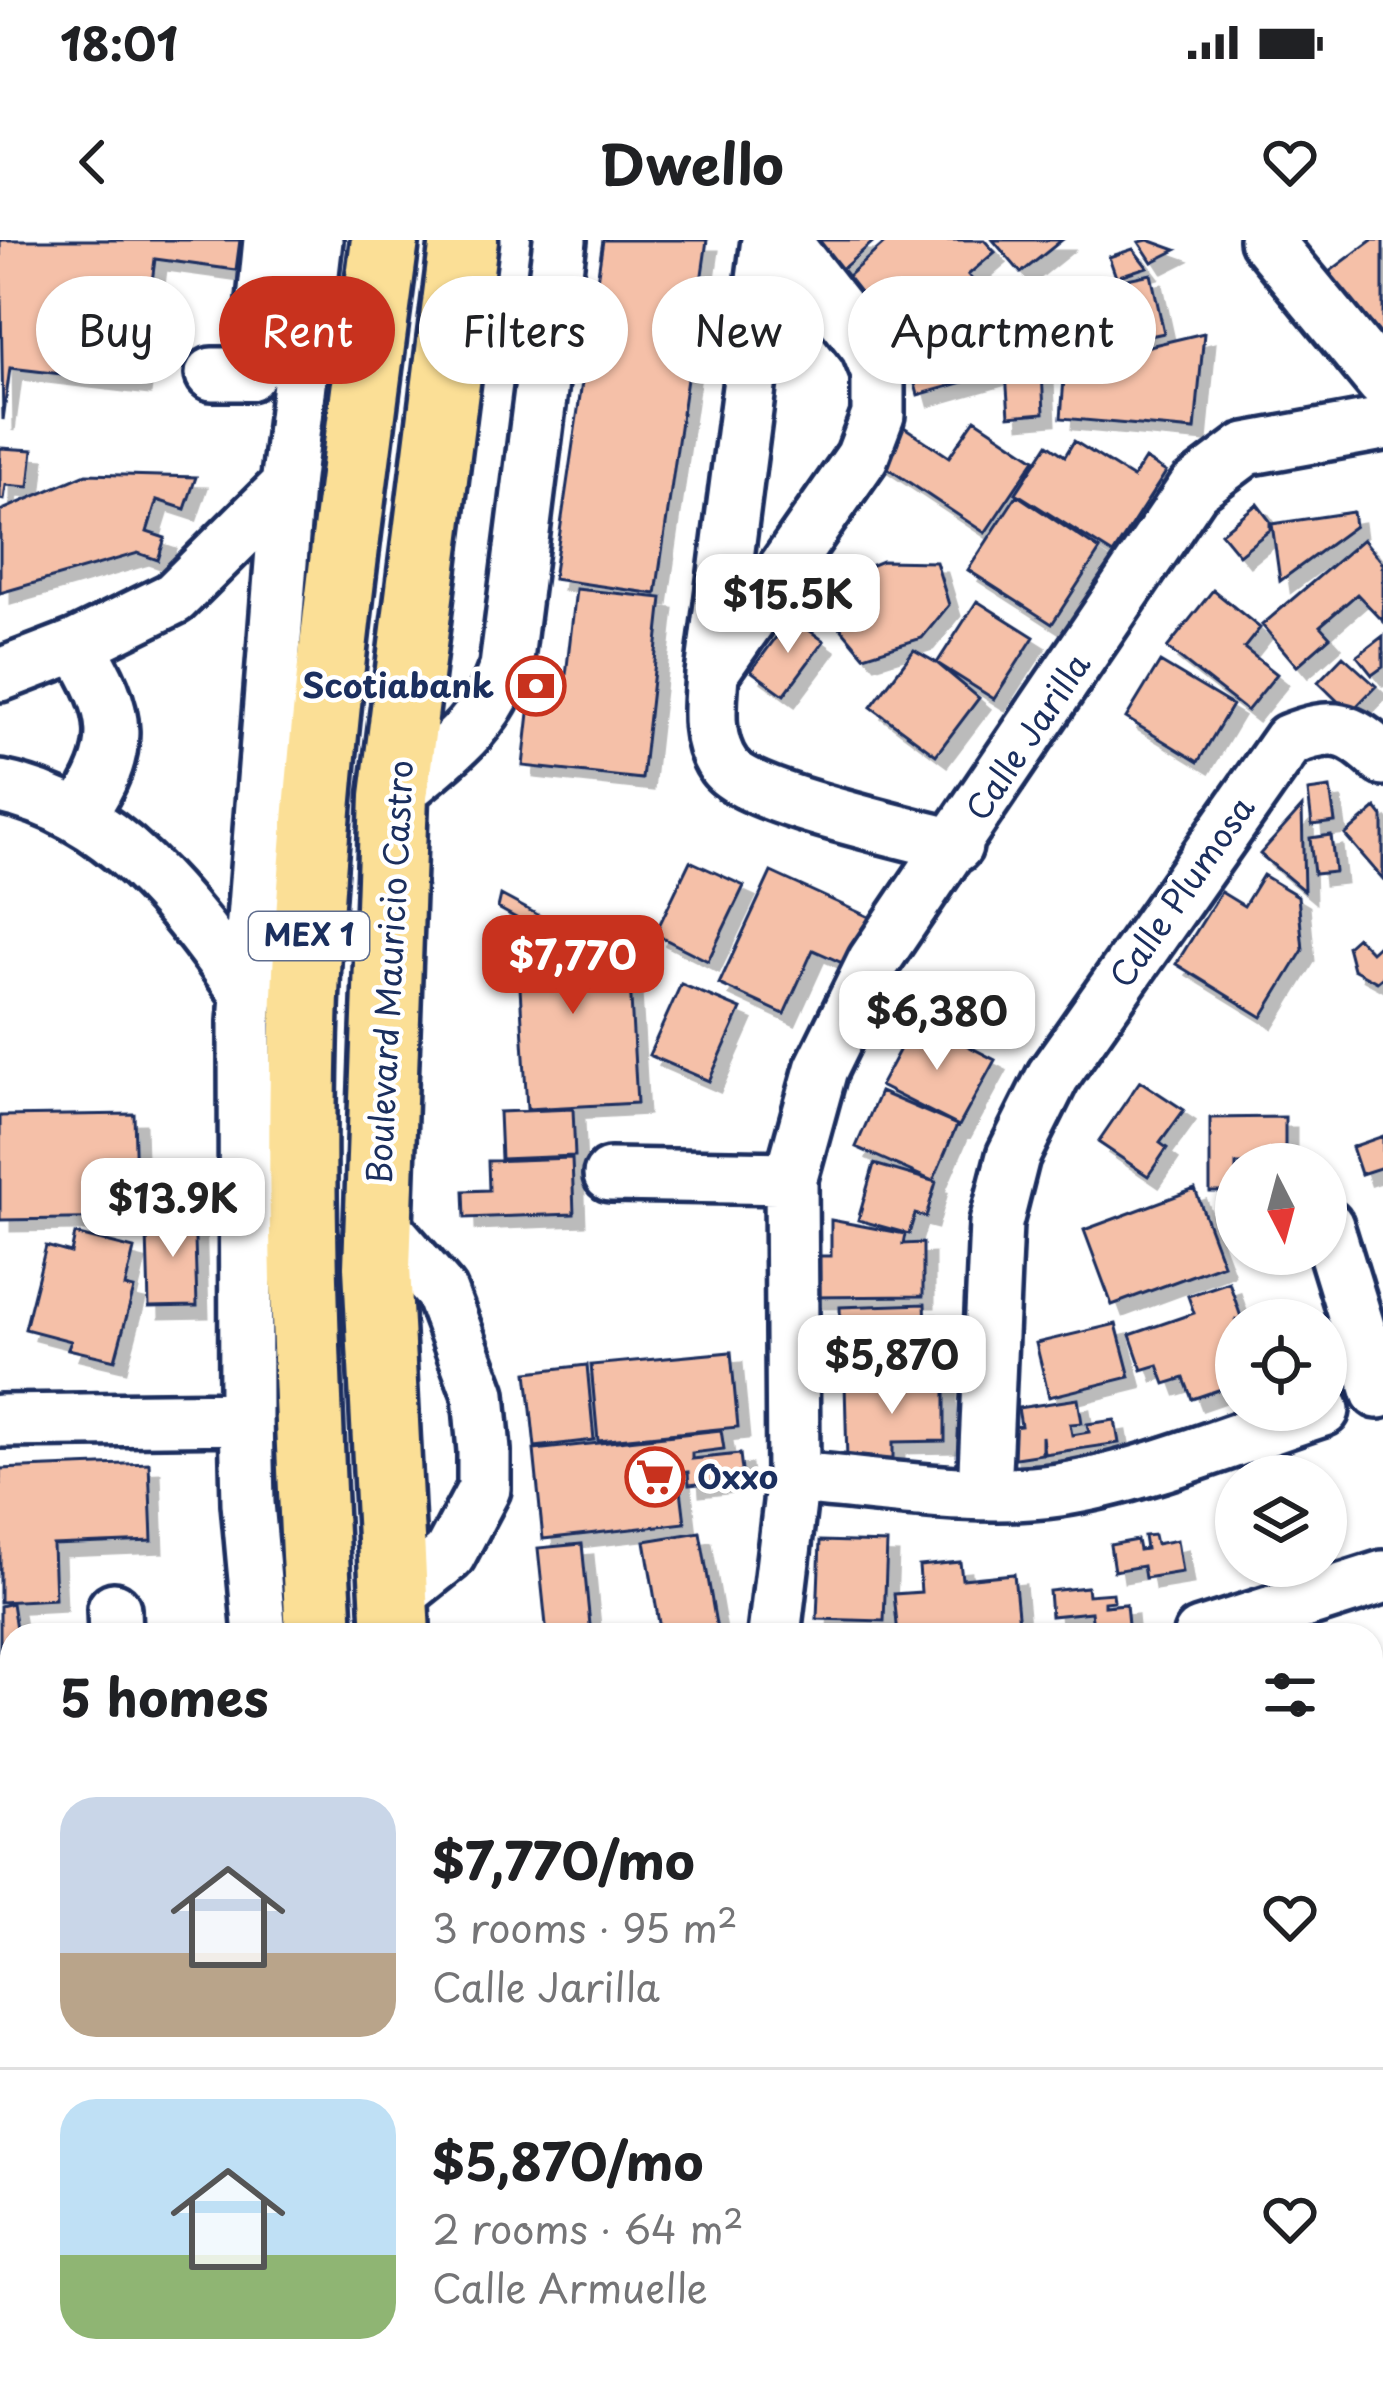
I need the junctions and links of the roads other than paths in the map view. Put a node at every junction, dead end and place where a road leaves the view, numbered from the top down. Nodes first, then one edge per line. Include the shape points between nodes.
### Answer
1 (270, 240) edge
2 (316, 240) edge
3 (385, 240) edge
4 (464, 240) edge
5 (560, 240) edge
6 (768, 240) edge
7 (783, 240) edge
8 (1266, 240) edge
9 (212, 374) dead end
10 (1383, 382) edge
11 (1383, 424) edge
12 (287, 486) junction
13 (78, 644) junction
14 (712, 674) junction
15 (0, 675) edge
16 (1383, 759) edge
17 (0, 788) edge
18 (394, 796) junction
19 (79, 816) junction
20 (956, 846) junction
21 (247, 994) junction
22 (610, 1175) dead end
23 (791, 1178) junction
24 (378, 1220) junction
25 (1343, 1275) edge
26 (1380, 1391) edge
27 (1347, 1402) edge
28 (246, 1418) junction
29 (0, 1420) edge
30 (1257, 1431) edge
31 (793, 1478) junction
32 (983, 1492) junction
33 (1383, 1577) edge
34 (258, 1615) edge
35 (395, 1618) edge
36 (318, 1623) edge
37 (775, 1623) edge
38 (1238, 1623) edge

1 - 9 street via 258,362 249,374
2 - 12 street
3 - 36 main road, MEX 1 via 336,610 306,974 302,1296
4 - 18 main road, Boulevard Mauricio Castro / MEX 1
5 - 18 street via 506,667 478,724
6 - 14 street
7 - 14 street via 867,347 878,374 878,416 862,457
8 - 10 street
11 - 20 street, Calle Jarilla via 1246,448 1194,488
12 - 13 street via 174,598
12 - 21 street
13 - 15 street
13 - 19 street via 105,689 113,735 104,779
14 - 20 street via 710,729 725,768 766,792
16 - 32 street, Calle Plumosa via 1359,735 1324,727 1289,740 1053,1076 1013,1156 996,1223
17 - 19 street via 39,795
18 - 24 main road, Boulevard Mauricio Castro / MEX 1
19 - 21 street via 124,847 170,895
20 - 23 street, Calle Jarilla via 865,979 821,1069
21 - 28 street
22 - 23 street
23 - 31 street, Calle Jarilla
24 - 35 main road, Boulevard Mauricio Castro / MEX 1
24 - 35 street via 441,1292 479,1394 484,1450 484,1489 449,1556
25 - 26 street
26 - 27 street
28 - 29 street
28 - 34 street
30 - 32 street via 1058,1491
31 - 32 street
31 - 37 street, Calle Jarilla
33 - 38 street

